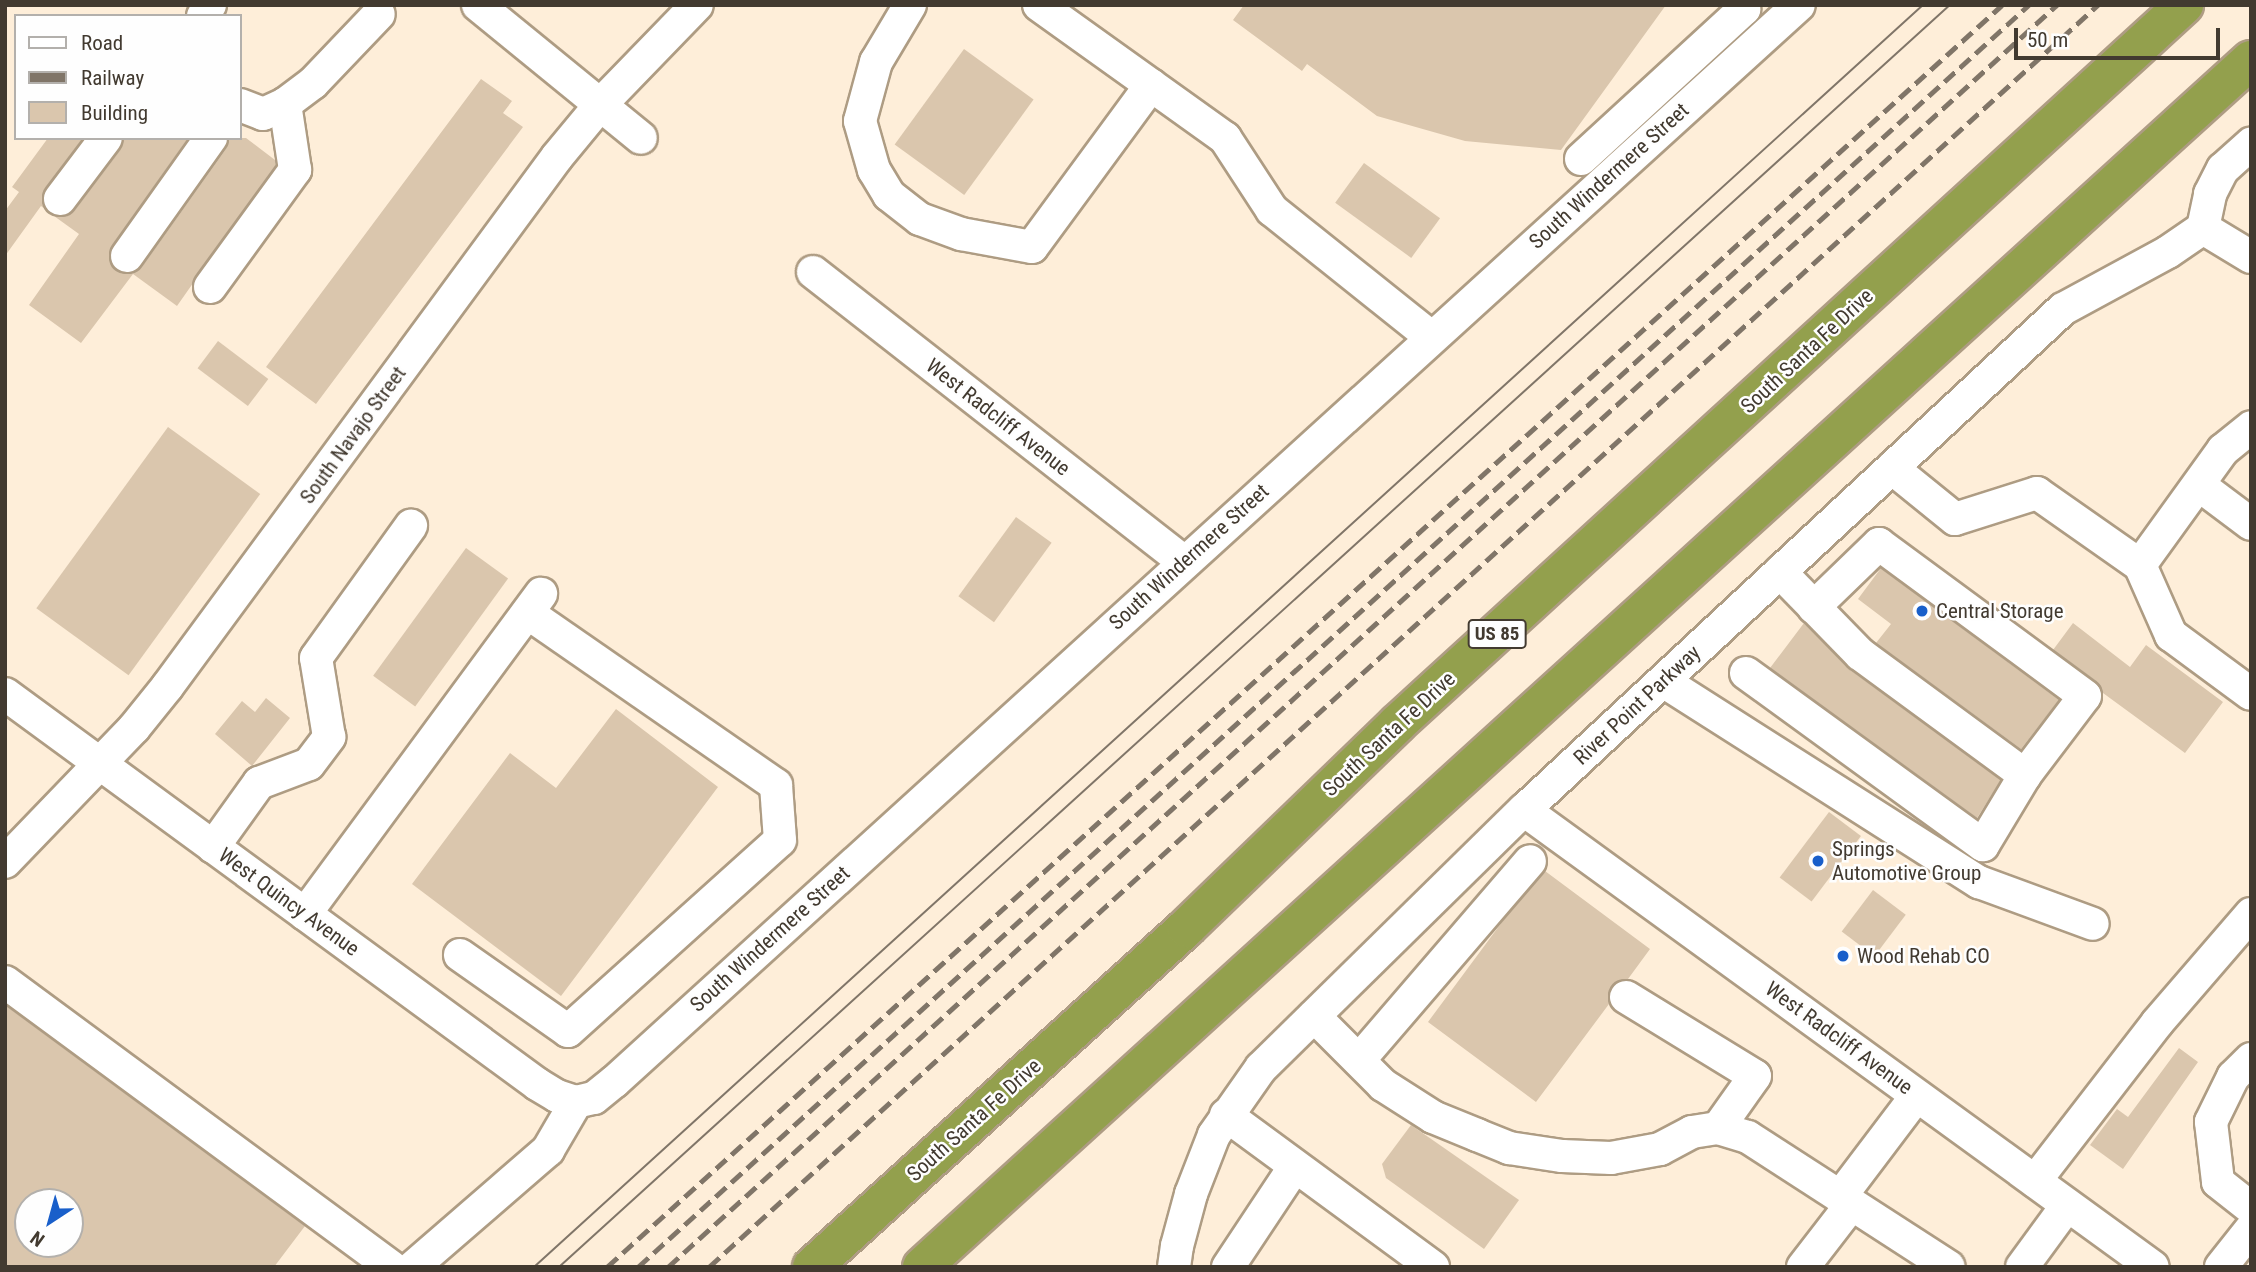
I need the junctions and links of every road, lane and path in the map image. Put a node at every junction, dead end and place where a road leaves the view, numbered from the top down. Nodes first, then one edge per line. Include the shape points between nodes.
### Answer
1 (478, 5) edge
2 (697, 5) edge
3 (910, 5) edge
4 (1040, 5) edge
5 (1743, 5) edge
6 (1799, 5) edge
7 (2184, 5) edge
8 (379, 14) dead end
9 (2251, 60) edge
10 (1151, 85) junction
11 (285, 104) junction
12 (600, 105) junction
13 (242, 106) edge
14 (641, 138) dead end
15 (104, 140) edge
16 (210, 140) edge
17 (2251, 144) edge
18 (1581, 159) dead end
19 (60, 199) dead end
20 (2203, 228) junction
21 (127, 256) dead end
22 (2251, 257) edge
23 (813, 272) dead end
24 (210, 287) dead end
25 (1431, 337) junction
26 (2251, 427) edge
27 (1892, 468) junction
28 (2199, 485) junction
29 (2251, 524) edge
30 (411, 526) dead end
31 (1184, 562) junction
32 (2140, 565) junction
33 (1780, 572) junction
34 (1814, 607) junction
35 (1746, 673) dead end
36 (1663, 681) junction
37 (2251, 694) edge
38 (9, 705) edge
39 (99, 764) junction
40 (2025, 775) junction
41 (1524, 810) junction
42 (214, 847) junction
43 (1530, 861) dead end
44 (5, 862) edge
45 (305, 914) junction
46 (2251, 914) edge
47 (2093, 924) dead end
48 (460, 955) dead end
49 (5, 982) edge
50 (1626, 997) dead end
51 (1314, 1016) junction
52 (2251, 1059) edge
53 (1359, 1060) junction
54 (576, 1102) junction
55 (1908, 1107) dead end
56 (1226, 1115) junction
57 (1718, 1128) junction
58 (1295, 1166) junction
59 (2035, 1181) junction
60 (1846, 1201) junction
61 (2251, 1208) edge
62 (2060, 1215) dead end
63 (2251, 1229) edge
64 (391, 1267) edge
65 (414, 1267) edge
66 (812, 1267) edge
67 (922, 1267) edge
68 (1174, 1267) edge
69 (1228, 1267) edge
70 (1433, 1267) edge
71 (1803, 1267) edge
72 (1949, 1267) edge
73 (2022, 1267) edge
74 (2153, 1267) edge
75 (2221, 1267) edge

1 - 12 street
2 - 12 street, South Navajo Street
3 - 10 street via 876,62 860,121 874,170 889,195 920,219 961,234 1032,247
4 - 10 street
5 - 18 street via 1744,9
6 - 25 street, South Windermere Street
7 - 66 highway, South Santa Fe Drive / US 85 via 1397,724 1186,928
8 - 11 street via 313,83
9 - 67 highway
10 - 25 street via 1225,138 1272,210
11 - 13 street via 264,114
11 - 24 street via 295,170
12 - 14 street
12 - 39 street, South Navajo Street via 522,202 167,687
15 - 19 street
16 - 21 street
17 - 20 street via 2223,169 2210,194
20 - 22 street
20 - 27 street, River Point Parkway via 2063,309
23 - 31 street, West Radcliff Avenue
25 - 31 street, South Windermere Street
26 - 28 street via 2223,450
27 - 32 street via 1955,519 2038,493
27 - 33 street, River Point Parkway
28 - 29 street
28 - 32 street
30 - 42 street via 316,658 329,737 309,764 259,783
31 - 54 street, South Windermere Street via 614,1082 594,1098
32 - 37 street via 2171,635
33 - 34 street
33 - 36 street, River Point Parkway
34 - 40 street via 1860,654
34 - 40 street via 1879,544 2085,696
35 - 40 street via 1983,845
36 - 41 street, River Point Parkway
36 - 47 street via 1979,882
38 - 39 street, West Quincy Avenue
39 - 42 street, West Quincy Avenue
39 - 44 street, South Navajo Street
41 - 51 street, River Point Parkway
41 - 59 street, West Radcliff Avenue
42 - 45 street, West Quincy Avenue
43 - 53 street
45 - 48 street via 535,603 776,785 780,840 568,1031
45 - 54 street, West Quincy Avenue via 537,1084
46 - 59 street via 2157,1023
49 - 64 street
50 - 57 street via 1755,1076
51 - 53 street
51 - 56 street, River Point Parkway via 1261,1068
52 - 61 street via 2233,1077 2211,1122 2218,1182
53 - 57 street via 1383,1086 1433,1117 1509,1148 1611,1158 1660,1149 1692,1132
54 - 65 street via 548,1150
55 - 60 street
56 - 58 street
56 - 68 street, River Point Parkway via 1191,1194
57 - 60 street via 1748,1137
58 - 69 street
58 - 70 street
59 - 74 street, West Radcliff Avenue
60 - 71 street
60 - 72 street
62 - 73 street
63 - 75 street

